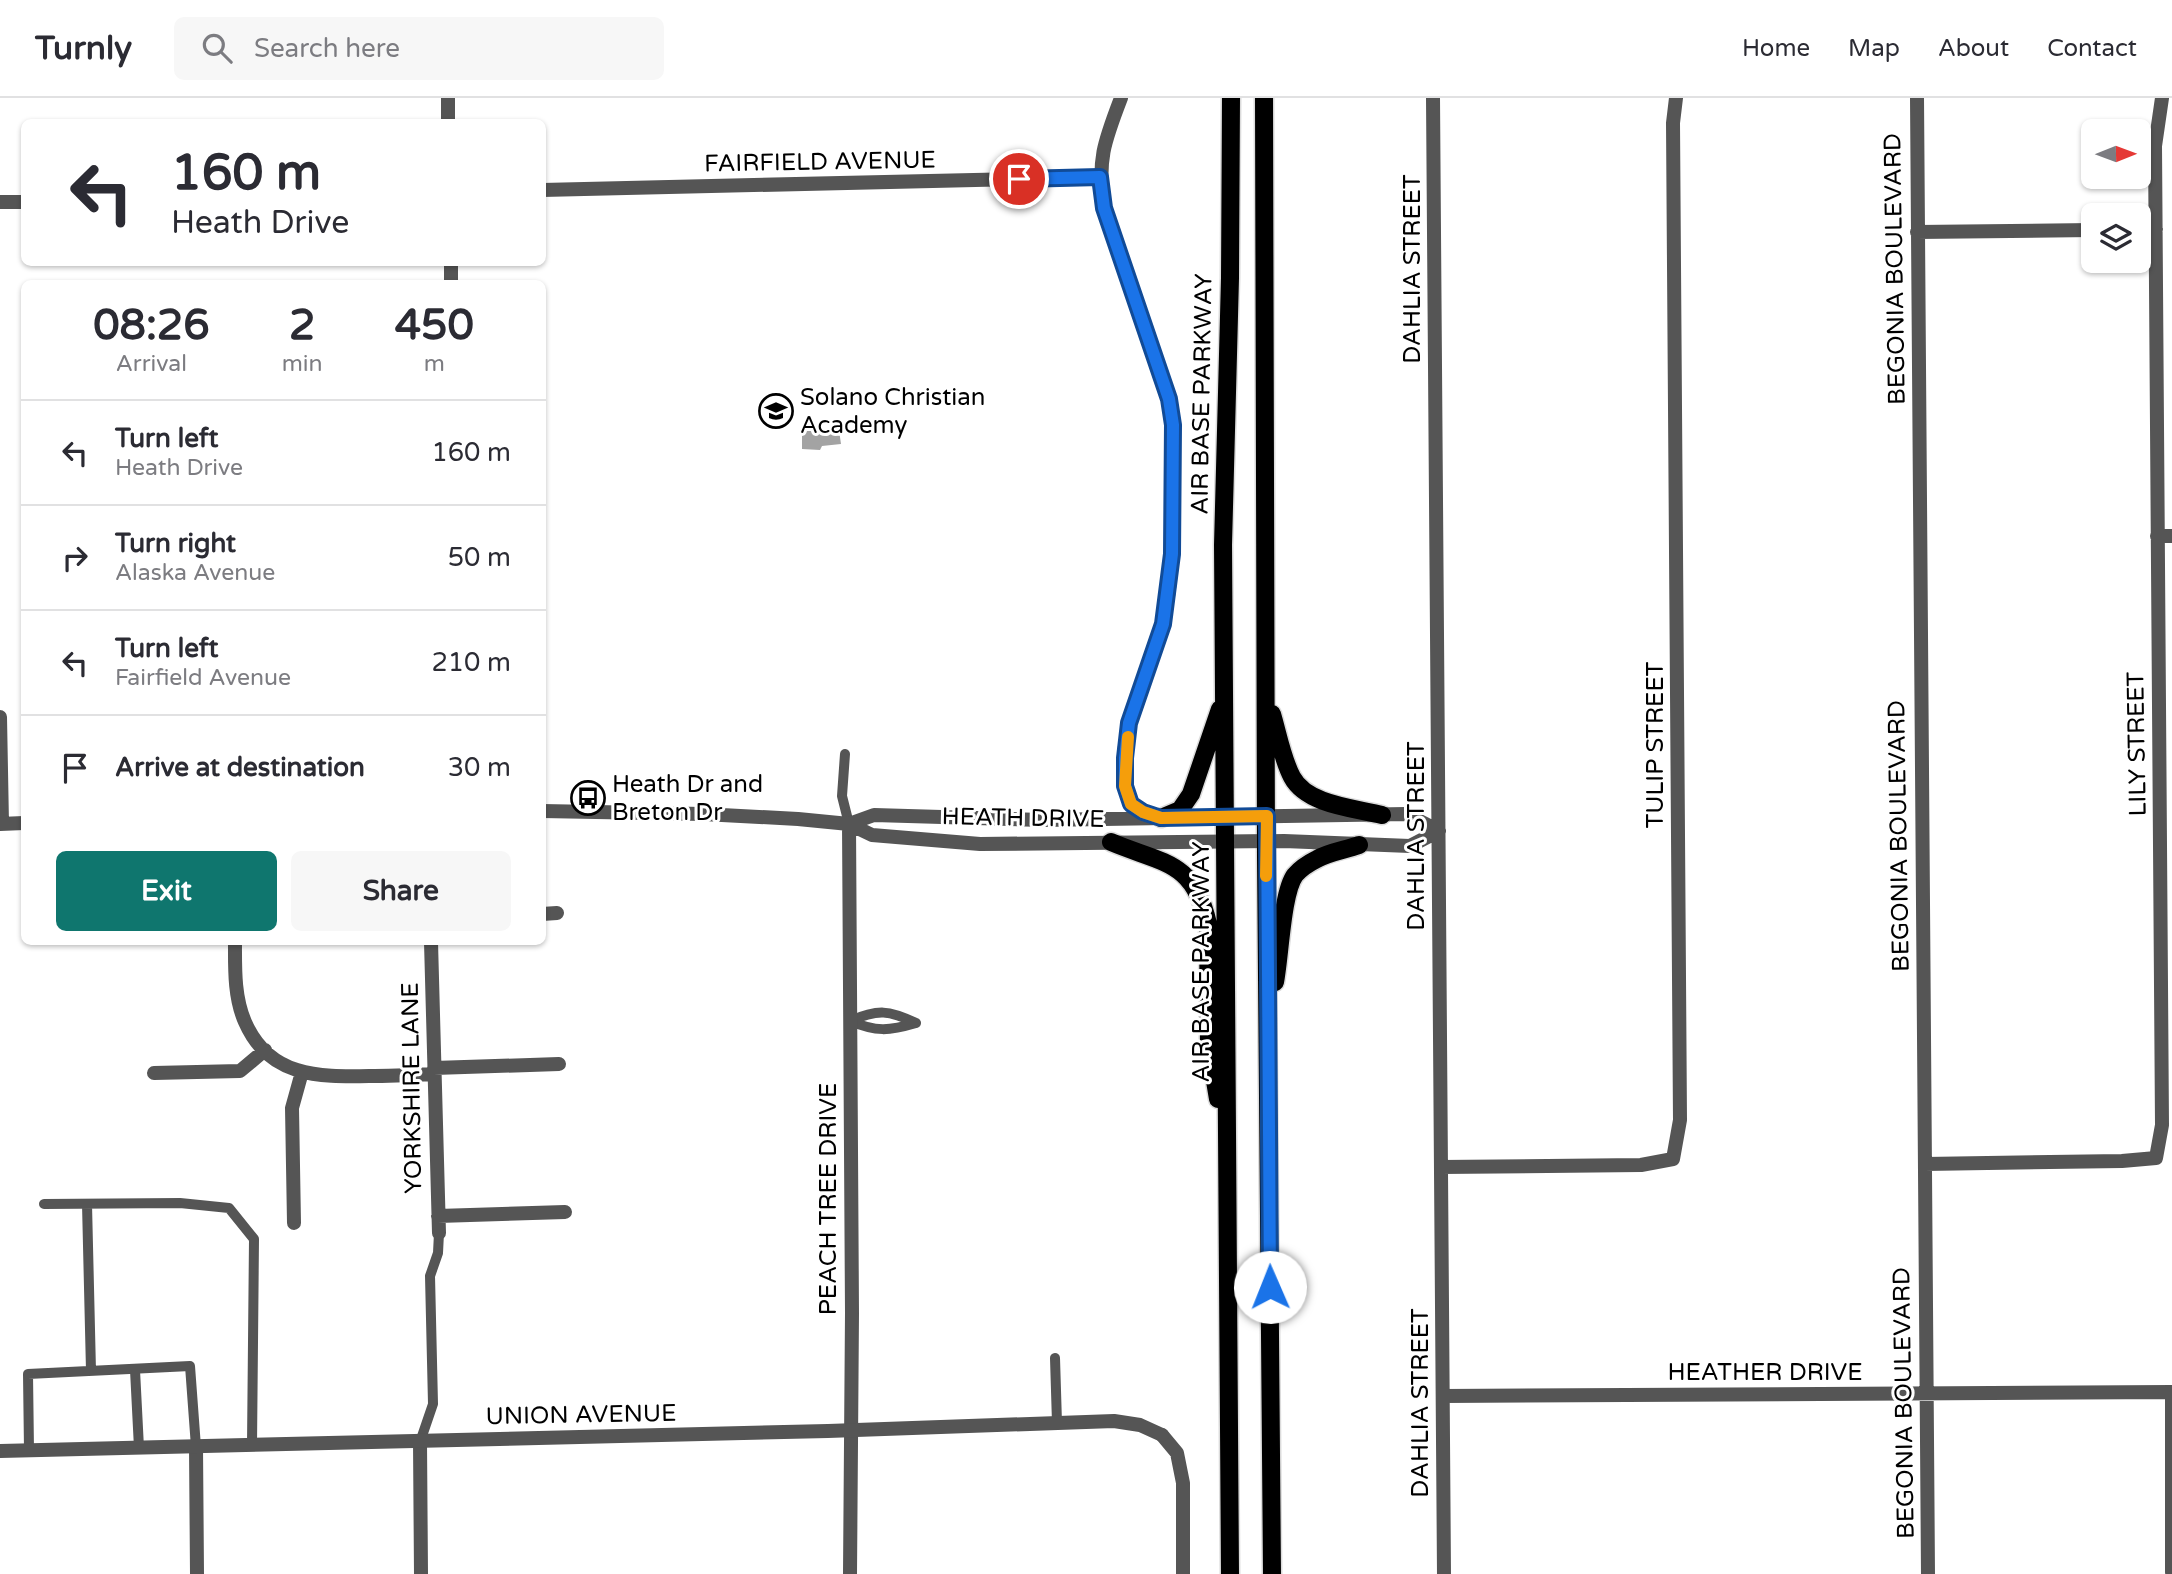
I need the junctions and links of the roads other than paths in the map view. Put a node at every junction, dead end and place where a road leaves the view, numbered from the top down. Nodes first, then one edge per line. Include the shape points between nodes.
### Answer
1 (448, 98) edge
2 (1121, 98) edge
3 (1231, 98) edge
4 (1264, 98) edge
5 (1433, 98) edge
6 (1675, 98) edge
7 (1917, 98) edge
8 (2162, 98) edge
9 (448, 119) edge
10 (1100, 177) junction
11 (546, 190) edge
12 (0, 202) edge
13 (21, 202) edge
14 (2151, 229) edge
15 (2156, 229) junction
16 (2081, 230) edge
17 (1917, 232) junction
18 (2164, 536) edge
19 (1224, 696) junction
20 (1267, 697) junction
21 (0, 717) edge
22 (845, 754) dead end
23 (546, 811) edge
24 (1382, 815) junction
25 (1225, 816) junction
26 (1267, 816) junction
27 (1161, 818) junction
28 (1, 824) edge
29 (21, 824) edge
30 (849, 824) junction
31 (1439, 831) junction
32 (1225, 841) junction
33 (1266, 841) junction
34 (1111, 842) junction
35 (1359, 845) junction
36 (235, 945) edge
37 (431, 945) edge
38 (1268, 1016) junction
39 (850, 1021) junction
40 (265, 1050) junction
41 (559, 1064) dead end
42 (434, 1071) junction
43 (302, 1072) junction
44 (154, 1073) dead end
45 (1227, 1154) junction
46 (1925, 1164) junction
47 (1441, 1167) junction
48 (44, 1204) dead end
49 (87, 1204) junction
50 (565, 1212) dead end
51 (438, 1216) junction
52 (293, 1223) dead end
53 (439, 1233) joint
54 (1055, 1359) dead end
55 (135, 1370) junction
56 (90, 1371) junction
57 (2172, 1392) edge
58 (1926, 1394) junction
59 (1443, 1396) junction
60 (1057, 1423) junction
61 (852, 1431) junction
62 (420, 1442) junction
63 (252, 1446) junction
64 (196, 1447) junction
65 (138, 1448) junction
66 (29, 1450) junction
67 (0, 1451) edge
68 (2172, 1572) edge
69 (197, 1574) edge
70 (421, 1574) edge
71 (850, 1574) edge
72 (1184, 1574) edge
73 (1230, 1574) edge
74 (1272, 1574) edge
75 (1444, 1574) edge
76 (1928, 1574) edge

1 - 9 street
2 - 10 street via 1101,158
3 - 19 main road, AIR BASE PARKWAY
4 - 20 main road
5 - 31 street, DAHLIA STREET
6 - 47 street, TULIP STREET via 1680,1120 1673,1160 1641,1165
7 - 17 street, BEGONIA BOULEVARD
8 - 15 street, LILY STREET via 2155,146
10 - 11 street, FAIRFIELD AVENUE
10 - 27 street via 1104,208 1169,399 1173,425 1172,554 1163,624 1129,723 1125,758 1125,786 1131,804
12 - 13 street
14 - 15 street
15 - 18 street, LILY STREET
16 - 17 street
17 - 46 street, BEGONIA BOULEVARD
18 - 46 street, LILY STREET via 2162,1125 2155,1158
19 - 25 main road, AIR BASE PARKWAY
19 - 27 main road via 1191,794 1180,810
20 - 24 main road via 1293,779 1305,792
20 - 26 main road
21 - 28 street
22 - 30 lane via 842,796
23 - 30 street, HEATH DRIVE via 703,814
24 - 26 street, HEATH DRIVE
24 - 31 street, HEATH DRIVE via 1406,814
25 - 26 street, HEATH DRIVE
25 - 27 street, HEATH DRIVE
25 - 32 main road, AIR BASE PARKWAY
26 - 33 main road
27 - 30 street, HEATH DRIVE via 981,820 874,815
28 - 29 street
30 - 34 street, HEATH DRIVE via 872,835 953,843
30 - 39 street, PEACH TREE DRIVE
31 - 35 street, HEATH DRIVE via 1410,846
31 - 47 street, DAHLIA STREET
32 - 33 street, HEATH DRIVE
32 - 34 street, HEATH DRIVE
32 - 45 main road, AIR BASE PARKWAY
33 - 35 street, HEATH DRIVE
33 - 38 main road
34 - 45 main road via 1175,867 1197,889 1205,906 1209,1045
35 - 38 main road via 1320,857 1294,876
36 - 40 street via 239,1002 245,1022
37 - 42 street, YORKSHIRE LANE
38 - 74 main road
39 - 39 lane via 871,1029 894,1030 916,1023 895,1013 871,1012
39 - 61 street, PEACH TREE DRIVE
40 - 43 street
40 - 44 street via 240,1071
41 - 42 street
42 - 43 street via 327,1077
42 - 51 street, YORKSHIRE LANE
43 - 52 street via 292,1108
45 - 73 main road, AIR BASE PARKWAY
46 - 58 street, BEGONIA BOULEVARD
47 - 59 street, DAHLIA STREET
48 - 49 lane
49 - 56 lane
49 - 63 lane via 180,1203 229,1208 254,1239
50 - 51 street
51 - 53 street, YORKSHIRE LANE
53 - 62 lane via 430,1276 433,1405
54 - 60 lane
55 - 56 lane
55 - 64 lane via 190,1366
55 - 65 lane
56 - 66 lane via 27,1374
57 - 58 street, HEATHER DRIVE
57 - 68 street
58 - 59 street, HEATHER DRIVE
58 - 76 street, BEGONIA BOULEVARD
59 - 75 street, DAHLIA STREET
60 - 61 street, UNION AVENUE
60 - 72 street, UNION AVENUE via 1114,1421 1162,1435 1177,1453 1183,1483
61 - 62 street, UNION AVENUE
61 - 71 street, PEACH TREE DRIVE
62 - 63 street, UNION AVENUE
62 - 70 street
63 - 64 street, UNION AVENUE
64 - 65 street, UNION AVENUE
64 - 69 street
65 - 66 street, UNION AVENUE
66 - 67 street, UNION AVENUE

